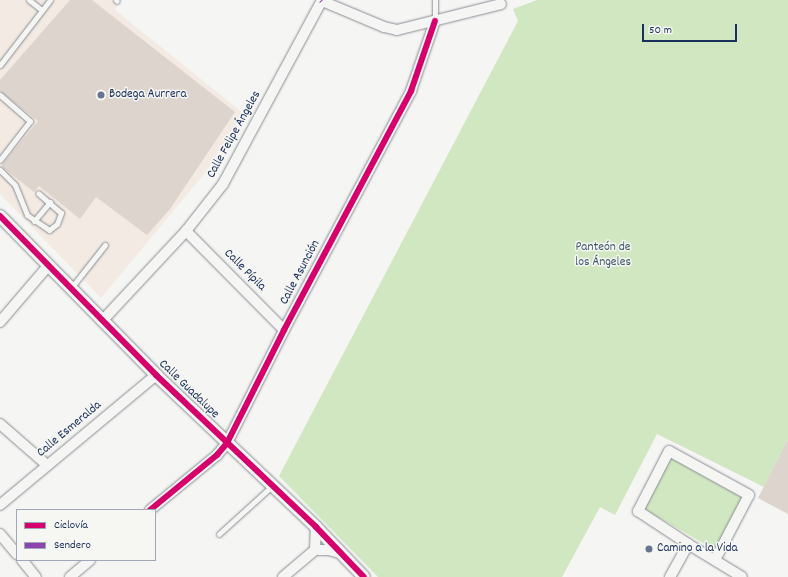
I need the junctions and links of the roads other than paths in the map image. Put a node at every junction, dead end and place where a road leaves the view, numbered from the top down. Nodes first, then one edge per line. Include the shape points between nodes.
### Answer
1 (29, 0) edge
2 (50, 0) edge
3 (322, 0) edge
4 (435, 0) edge
5 (501, 4) dead end
6 (42, 10) junction
7 (435, 21) junction
8 (0, 65) edge
9 (0, 95) edge
10 (0, 160) edge
11 (0, 170) edge
12 (38, 193) dead end
13 (50, 202) junction
14 (0, 216) edge
15 (34, 221) junction
16 (186, 231) junction
17 (105, 245) dead end
18 (48, 266) junction
19 (70, 289) junction
20 (102, 321) junction
21 (0, 322) edge
22 (284, 330) junction
23 (156, 375) junction
24 (0, 424) edge
25 (227, 443) junction
26 (47, 465) junction
27 (272, 486) junction
28 (0, 505) edge
29 (151, 509) edge
30 (316, 527) junction
31 (0, 534) edge
32 (219, 534) dead end
33 (688, 544) junction
34 (315, 550) junction
35 (16, 553) edge
36 (340, 553) junction
37 (716, 560) junction
38 (23, 561) edge
39 (89, 561) edge
40 (36, 577) edge
41 (70, 577) edge
42 (284, 577) edge
43 (364, 577) edge
44 (670, 577) edge
45 (742, 577) edge

1 - 6 lane
2 - 6 lane
3 - 7 street via 384,27 398,30
3 - 16 street, Calle Felipe Ángeles via 236,164
4 - 7 lane
5 - 7 street
6 - 8 lane
7 - 22 street, Calle Asunción via 411,91
9 - 10 lane via 30,121
11 - 15 lane via 15,185 27,215
12 - 13 lane
13 - 15 lane
13 - 15 lane via 61,213 57,224 49,230
14 - 18 street, Calle Guadalupe
16 - 20 street, Calle Felipe Ángeles
16 - 22 street, Calle Pípila
17 - 19 lane
18 - 19 street, Calle Guadalupe
18 - 21 street
19 - 20 street, Calle Guadalupe
20 - 23 street, Calle Guadalupe
22 - 25 street, Calle Asunción
23 - 25 street, Calle Guadalupe
23 - 26 street, Calle Esmeralda
24 - 26 street
25 - 27 street, Calle Guadalupe
25 - 29 street, Calle Asunción via 217,456
26 - 28 street, Calle Esmeralda
27 - 30 street, Calle Guadalupe
27 - 32 lane
30 - 34 street
30 - 36 street, Calle Guadalupe
31 - 35 street
33 - 37 street
33 - 37 street via 638,511 669,451 749,495
33 - 44 street
34 - 36 street
34 - 42 street
36 - 43 street, Calle Guadalupe
37 - 45 street
38 - 40 street
39 - 41 street

